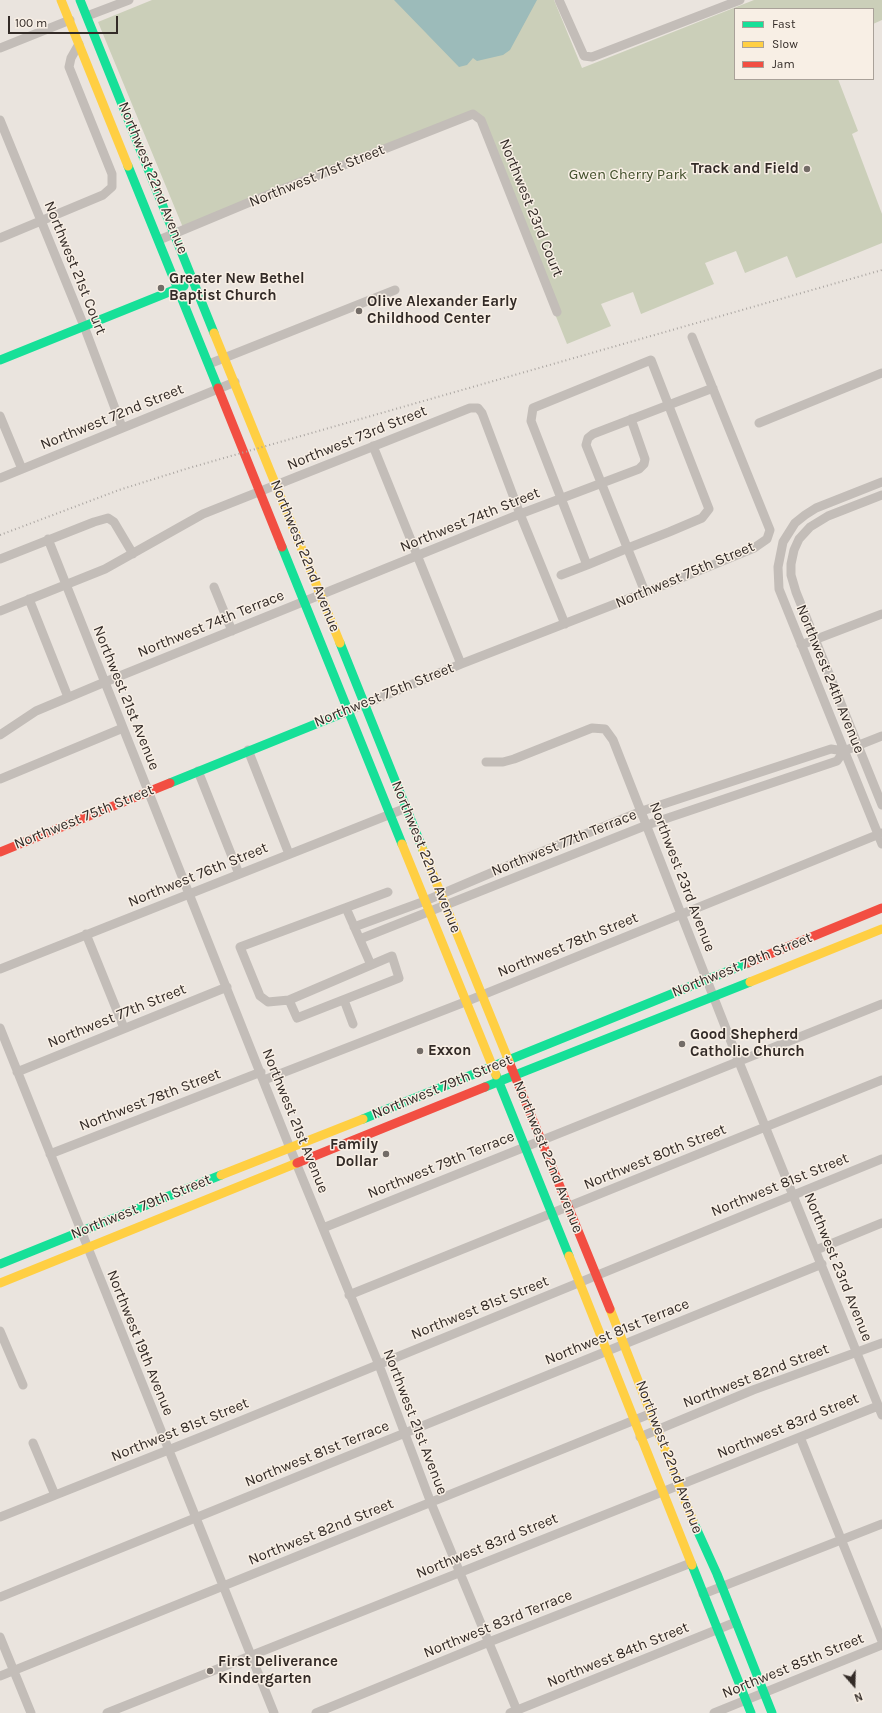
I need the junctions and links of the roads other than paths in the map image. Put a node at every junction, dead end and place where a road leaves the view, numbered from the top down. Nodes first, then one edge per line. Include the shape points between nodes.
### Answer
1 (61, 0) edge
2 (80, 0) edge
3 (129, 0) edge
4 (559, 0) edge
5 (740, 0) edge
6 (87, 16) junction
7 (70, 20) junction
8 (79, 44) junction
9 (0, 48) edge
10 (123, 106) junction
11 (107, 114) junction
12 (477, 115) joint
13 (0, 120) edge
14 (42, 221) junction
15 (175, 233) junction
16 (0, 238) edge
17 (159, 240) junction
18 (195, 282) junction
19 (178, 288) junction
20 (395, 290) dead end
21 (557, 312) dead end
22 (84, 326) junction
23 (692, 337) dead end
24 (225, 357) junction
25 (0, 360) edge
26 (209, 364) junction
27 (882, 373) edge
28 (235, 382) junction
29 (713, 388) junction
30 (218, 389) junction
31 (669, 405) junction
32 (0, 416) edge
33 (631, 419) junction
34 (759, 423) dead end
35 (122, 427) junction
36 (373, 446) junction
37 (22, 469) junction
38 (0, 478) edge
39 (882, 482) edge
40 (602, 483) junction
41 (276, 485) junction
42 (864, 489) junction
43 (260, 491) junction
44 (882, 495) edge
45 (561, 499) junction
46 (868, 500) junction
47 (520, 514) junction
48 (48, 539) junction
49 (628, 548) junction
50 (134, 554) junction
51 (417, 556) junction
52 (0, 558) edge
53 (587, 565) junction
54 (561, 575) dead end
55 (66, 584) junction
56 (214, 587) dead end
57 (645, 592) junction
58 (320, 594) junction
59 (29, 599) junction
60 (304, 602) junction
61 (0, 611) edge
62 (882, 614) edge
63 (565, 624) junction
64 (232, 631) junction
65 (815, 640) junction
66 (801, 645) junction
67 (461, 664) junction
68 (105, 682) junction
69 (68, 697) junction
70 (364, 704) junction
71 (348, 711) junction
72 (123, 728) junction
73 (0, 735) edge
74 (882, 736) edge
75 (857, 746) junction
76 (248, 750) junction
77 (844, 751) junction
78 (486, 762) dead end
79 (198, 771) junction
80 (745, 777) junction
81 (0, 778) edge
82 (149, 790) junction
83 (749, 791) junction
84 (680, 798) junction
85 (882, 805) edge
86 (406, 808) junction
87 (642, 811) junction
88 (684, 812) junction
89 (390, 815) junction
90 (647, 825) junction
91 (880, 834) edge
92 (882, 844) edge
93 (0, 852) edge
94 (289, 854) junction
95 (238, 874) junction
96 (388, 892) dead end
97 (190, 893) junction
98 (441, 894) junction
99 (425, 901) junction
100 (445, 904) junction
101 (346, 908) junction
102 (882, 908) edge
103 (429, 912) junction
104 (682, 915) junction
105 (354, 927) junction
106 (882, 929) edge
107 (86, 934) junction
108 (809, 938) junction
109 (360, 939) junction
110 (817, 955) junction
111 (370, 965) junction
112 (0, 968) edge
113 (707, 980) junction
114 (227, 987) junction
115 (482, 995) junction
116 (714, 996) junction
117 (289, 1000) junction
118 (344, 1000) junction
119 (465, 1002) junction
120 (882, 1004) edge
121 (645, 1005) junction
122 (353, 1024) dead end
123 (0, 1028) edge
124 (124, 1028) junction
125 (606, 1040) junction
126 (508, 1060) junction
127 (740, 1062) junction
128 (491, 1067) junction
129 (17, 1072) junction
130 (262, 1076) junction
131 (514, 1076) junction
132 (882, 1080) edge
133 (498, 1083) junction
134 (401, 1104) junction
135 (408, 1118) junction
136 (767, 1127) junction
137 (541, 1140) junction
138 (525, 1147) junction
139 (290, 1148) junction
140 (50, 1154) junction
141 (882, 1159) edge
142 (297, 1164) junction
143 (175, 1194) junction
144 (794, 1194) junction
145 (568, 1207) junction
146 (181, 1211) junction
147 (551, 1213) junction
148 (882, 1223) edge
149 (323, 1228) junction
150 (80, 1232) junction
151 (87, 1249) junction
152 (816, 1250) junction
153 (0, 1264) edge
154 (822, 1264) junction
155 (597, 1275) junction
156 (579, 1282) junction
157 (0, 1283) edge
158 (350, 1295) junction
159 (0, 1330) edge
160 (882, 1343) edge
161 (625, 1344) junction
162 (606, 1352) junction
163 (857, 1353) junction
164 (379, 1365) junction
165 (23, 1385) dead end
166 (878, 1406) junction
167 (652, 1413) junction
168 (882, 1415) edge
169 (634, 1421) junction
170 (659, 1430) junction
171 (404, 1433) junction
172 (640, 1437) junction
173 (800, 1437) junction
174 (33, 1443) dead end
175 (167, 1450) junction
176 (680, 1485) junction
177 (662, 1492) junction
178 (55, 1495) junction
179 (431, 1502) junction
180 (0, 1517) edge
181 (196, 1519) junction
182 (882, 1524) edge
183 (841, 1539) junction
184 (691, 1563) junction
185 (460, 1572) junction
186 (224, 1587) junction
187 (722, 1587) junction
188 (703, 1594) junction
189 (0, 1597) edge
190 (736, 1622) junction
191 (718, 1630) junction
192 (0, 1637) edge
193 (882, 1641) edge
194 (489, 1642) junction
195 (882, 1645) edge
196 (251, 1656) junction
197 (13, 1670) junction
198 (0, 1676) edge
199 (764, 1693) junction
200 (746, 1700) junction
201 (515, 1712) edge
202 (31, 1713) edge
203 (107, 1713) edge
204 (274, 1713) edge
205 (316, 1713) edge
206 (714, 1713) edge
207 (751, 1713) edge
208 (772, 1713) edge

1 - 7 main road, Northwest 22nd Avenue
2 - 6 main road, Northwest 22nd Avenue
3 - 6 street
4 - 5 street via 584,56 592,57
6 - 7 main road
6 - 10 main road, Northwest 22nd Avenue
7 - 8 main road, Northwest 22nd Avenue
7 - 9 street
8 - 11 main road, Northwest 22nd Avenue
8 - 14 street via 69,67 112,174 112,187 103,195
10 - 11 main road
10 - 15 main road, Northwest 22nd Avenue
11 - 17 main road, Northwest 22nd Avenue
12 - 15 street, Northwest 71st Street via 474,114
12 - 21 street, Northwest 23rd Court
13 - 14 street, Northwest 21st Court
14 - 16 street
14 - 22 street, Northwest 21st Court
15 - 17 street, Northwest 71st Street
15 - 18 main road, Northwest 22nd Avenue
17 - 19 main road, Northwest 22nd Avenue
18 - 19 main road
18 - 24 main road, Northwest 22nd Avenue
19 - 22 main road
19 - 26 main road, Northwest 22nd Avenue
20 - 24 street
22 - 25 main road
22 - 35 street, Northwest 21st Court
23 - 29 street
24 - 26 street
24 - 28 main road, Northwest 22nd Avenue
26 - 30 main road, Northwest 22nd Avenue
27 - 34 street
28 - 30 street, Northwest 72nd Street
28 - 41 main road, Northwest 22nd Avenue
29 - 31 street
29 - 57 street, Northwest 75th Street via 770,530 767,539 754,548
30 - 35 street, Northwest 72nd Street
30 - 43 main road, Northwest 22nd Avenue
31 - 33 street
31 - 45 street via 651,360 533,408 531,421
31 - 49 street via 710,509 702,518
32 - 37 street
33 - 40 street, Northwest 74th Street via 644,455 644,464 639,469
33 - 40 street via 588,438 586,445
35 - 37 street, Northwest 72nd Street
36 - 41 street, Northwest 73rd Street
36 - 47 street, Northwest 73rd Street via 470,408 478,408
36 - 51 street
37 - 38 street, Northwest 72nd Street
39 - 42 street
40 - 45 street, Northwest 74th Street
40 - 49 street
41 - 43 street, Northwest 73rd Street
41 - 58 main road, Northwest 22nd Avenue
42 - 46 street
42 - 66 street, Northwest 24th Avenue via 816,508 796,523 783,542 778,567 779,589
43 - 50 street, Northwest 73rd Street via 203,514
43 - 60 main road, Northwest 22nd Avenue
44 - 46 street
45 - 47 street, Northwest 74th Street
45 - 53 street
46 - 65 street via 817,522 794,550 791,575
47 - 51 street, Northwest 74th Street
47 - 63 street
48 - 50 street via 108,518 114,522
48 - 52 street
48 - 55 street, Northwest 21st Avenue
49 - 53 street
49 - 57 street
50 - 55 street, Northwest 73rd Street via 105,569
51 - 58 street, Northwest 74th Street
51 - 67 street
53 - 54 street
55 - 59 street, Northwest 73rd Street
55 - 68 street, Northwest 21st Avenue
56 - 64 street
57 - 63 street, Northwest 75th Street
58 - 60 street, Northwest 74th Street
58 - 70 main road, Northwest 22nd Avenue
59 - 61 street, Northwest 73rd Street
59 - 69 street
60 - 64 street, Northwest 74th Terrace
60 - 71 main road, Northwest 22nd Avenue
62 - 65 street
63 - 67 street, Northwest 75th Street
64 - 68 street, Northwest 74th Terrace
65 - 66 street
65 - 75 street
66 - 77 street, Northwest 24th Avenue
67 - 70 street, Northwest 75th Street
68 - 69 street, Northwest 74th Terrace
68 - 72 street, Northwest 21st Avenue
69 - 73 street, Northwest 74th Terrace via 36,711
70 - 71 street, Northwest 75th Street
70 - 86 main road, Northwest 22nd Avenue
71 - 76 main road, Northwest 75th Street
71 - 89 main road, Northwest 22nd Avenue
72 - 81 street
72 - 82 street, Northwest 21st Avenue
74 - 75 street, Northwest 77th Terrace
75 - 77 street, Northwest 77th Terrace
75 - 85 street
76 - 79 main road, Northwest 75th Street
76 - 94 street
77 - 80 street, Northwest 77th Terrace via 831,749
77 - 83 street, Northwest 77th Terrace via 837,761
77 - 91 street, Northwest 24th Avenue
78 - 87 street, Northwest 23rd Avenue via 503,762 592,728 605,729 613,740
79 - 82 main road, Northwest 75th Street
79 - 95 street
80 - 83 street
80 - 84 street, Northwest 77th Terrace
82 - 93 main road, Northwest 75th Street
82 - 97 street, Northwest 21st Avenue
83 - 88 street, Northwest 77th Terrace
84 - 87 street, Northwest 77th Terrace
84 - 88 street
86 - 89 street, Northwest 76th Street
86 - 98 main road, Northwest 22nd Avenue
87 - 90 street, Northwest 23rd Avenue
87 - 98 street, Northwest 77th Terrace
88 - 90 street, Northwest 77th Terrace
89 - 94 street, Northwest 76th Street
89 - 99 main road, Northwest 22nd Avenue
90 - 100 street, Northwest 77th Terrace
90 - 104 street, Northwest 23rd Avenue
91 - 92 street, Northwest 24th Avenue
91 - 104 street, Northwest 78th Street
94 - 95 street, Northwest 76th Street
95 - 97 street, Northwest 76th Street
96 - 101 street
97 - 107 street, Northwest 76th Street
97 - 114 street, Northwest 21st Avenue
98 - 99 street, Northwest 77th Terrace
98 - 100 main road, Northwest 22nd Avenue
99 - 103 main road, Northwest 22nd Avenue
99 - 105 street, Northwest 77th Terrace
100 - 103 street, Northwest 77th Terrace
100 - 115 main road, Northwest 22nd Avenue
101 - 105 street
101 - 117 street via 240,947 260,996 268,1002
102 - 108 main road, Northwest 79th Street
103 - 109 street, Northwest 77th Terrace
103 - 119 main road, Northwest 22nd Avenue
104 - 113 street, Northwest 23rd Avenue
104 - 115 street, Northwest 78th Street
105 - 109 street
106 - 110 main road, Northwest 79th Street
107 - 112 street, Northwest 76th Street
107 - 124 street
108 - 110 main road
108 - 113 main road, Northwest 79th Street
109 - 111 street
110 - 116 main road, Northwest 79th Street
111 - 117 street
111 - 118 street via 392,956 399,978
113 - 116 street, Northwest 23rd Avenue
113 - 121 main road, Northwest 79th Street
114 - 124 street, Northwest 77th Street
114 - 130 street, Northwest 21st Avenue
115 - 119 street, Northwest 78th Street
115 - 126 main road, Northwest 22nd Avenue
116 - 125 main road, Northwest 79th Street
116 - 127 street, Northwest 23rd Avenue
117 - 118 street via 297,1018
118 - 122 street
119 - 128 main road, Northwest 22nd Avenue
119 - 130 street, Northwest 78th Street via 373,1039
120 - 127 street, Northwest 79th Terrace
121 - 125 main road via 615,1024 608,1032
121 - 126 main road, Northwest 79th Street
123 - 129 street, Northwest 19th Avenue
124 - 129 street, Northwest 77th Street
125 - 131 main road, Northwest 79th Street
126 - 128 main road, Northwest 79th Street
126 - 131 main road, Northwest 22nd Avenue
127 - 136 street, Northwest 23rd Avenue
127 - 137 street, Northwest 79th Terrace
128 - 133 main road, Northwest 22nd Avenue
128 - 134 main road, Northwest 79th Street
129 - 140 street, Northwest 19th Avenue
130 - 139 street, Northwest 21st Avenue
130 - 140 street, Northwest 78th Street
131 - 133 main road, Northwest 79th Street
131 - 137 main road, Northwest 22nd Avenue
132 - 136 street, Northwest 80th Street
133 - 135 main road, Northwest 79th Street
133 - 138 main road, Northwest 22nd Avenue
134 - 135 main road
134 - 139 main road, Northwest 79th Street
135 - 142 main road, Northwest 79th Street
136 - 144 street, Northwest 23rd Avenue
136 - 145 street, Northwest 80th Street
137 - 138 street, Northwest 79th Terrace
137 - 145 main road, Northwest 22nd Avenue
138 - 147 main road, Northwest 22nd Avenue
138 - 149 street, Northwest 79th Terrace
139 - 142 street, Northwest 21st Avenue
139 - 143 main road, Northwest 79th Street
140 - 150 street, Northwest 19th Avenue
141 - 144 street, Northwest 81st Street
142 - 146 main road, Northwest 79th Street
142 - 149 street, Northwest 21st Avenue
143 - 146 main road
143 - 150 main road, Northwest 79th Street
144 - 152 street, Northwest 23rd Avenue
144 - 155 street, Northwest 81st Street
145 - 147 street, Northwest 80th Street
145 - 155 main road, Northwest 22nd Avenue
146 - 151 main road, Northwest 79th Street
147 - 156 main road, Northwest 22nd Avenue
147 - 158 street, Northwest 80th Street
148 - 152 street
149 - 158 street, Northwest 21st Avenue
150 - 151 street, Northwest 19th Avenue
150 - 153 main road, Northwest 79th Street
151 - 157 main road, Northwest 79th Street
151 - 175 street, Northwest 19th Avenue
152 - 154 street, Northwest 23rd Avenue
154 - 161 street, Northwest 81st Terrace
154 - 163 street, Northwest 23rd Avenue
155 - 156 street, Northwest 81st Street
155 - 161 main road, Northwest 22nd Avenue
156 - 162 main road, Northwest 22nd Avenue
156 - 164 street, Northwest 81st Street
158 - 164 street, Northwest 21st Avenue
159 - 165 street
160 - 163 street, Northwest 82nd Street
161 - 162 street, Northwest 81st Terrace
161 - 167 main road, Northwest 22nd Avenue
162 - 169 main road, Northwest 22nd Avenue
162 - 171 street, Northwest 81st Terrace
163 - 166 street, Northwest 23rd Avenue
163 - 170 street, Northwest 82nd Street via 753,1390
164 - 171 street, Northwest 21st Avenue
164 - 175 street, Northwest 81st Street
166 - 168 street, Northwest 23rd Avenue
166 - 173 street, Northwest 83rd Street
167 - 169 street, Northwest 82nd Street
167 - 170 main road, Northwest 22nd Avenue
169 - 172 main road, Northwest 22nd Avenue
169 - 179 street, Northwest 82nd Street
170 - 172 street, Northwest 82nd Street
170 - 176 main road, Northwest 22nd Avenue
171 - 179 street, Northwest 21st Avenue
171 - 181 street, Northwest 81st Terrace
172 - 177 main road, Northwest 22nd Avenue
173 - 176 street, Northwest 83rd Street
173 - 183 street
174 - 178 street
175 - 178 street, Northwest 81st Street
175 - 181 street, Northwest 19th Avenue
176 - 177 street, Northwest 83rd Street
176 - 187 main road, Northwest 22nd Avenue
177 - 184 main road, Northwest 22nd Avenue
177 - 185 street, Northwest 83rd Street
178 - 180 street, Northwest 81st Street
179 - 185 street, Northwest 21st Avenue
179 - 186 street, Northwest 82nd Street
181 - 186 street, Northwest 19th Avenue
181 - 189 street, Northwest 81st Terrace
182 - 183 street
183 - 187 street
183 - 193 street
184 - 188 main road, Northwest 22nd Avenue
184 - 194 street, Northwest 83rd Terrace
185 - 194 street, Northwest 21st Avenue
185 - 196 street, Northwest 83rd Street
186 - 196 street, Northwest 19th Avenue
186 - 197 street, Northwest 82nd Street
187 - 188 street
187 - 190 main road, Northwest 22nd Avenue
188 - 191 main road, Northwest 22nd Avenue
190 - 191 street, Northwest 84th Street
190 - 199 main road, Northwest 22nd Avenue
191 - 200 main road, Northwest 22nd Avenue
191 - 201 street, Northwest 84th Street
192 - 197 street
194 - 201 street, Northwest 21st Avenue
194 - 205 street, Northwest 83rd Terrace
195 - 199 street, Northwest 85th Street
196 - 203 street, Northwest 83rd Street
196 - 204 street, Northwest 19th Avenue
197 - 198 street, Northwest 82nd Street
197 - 202 street
199 - 200 street, Northwest 85th Street
199 - 208 main road, Northwest 22nd Avenue
200 - 206 street, Northwest 85th Street
200 - 207 main road, Northwest 22nd Avenue

